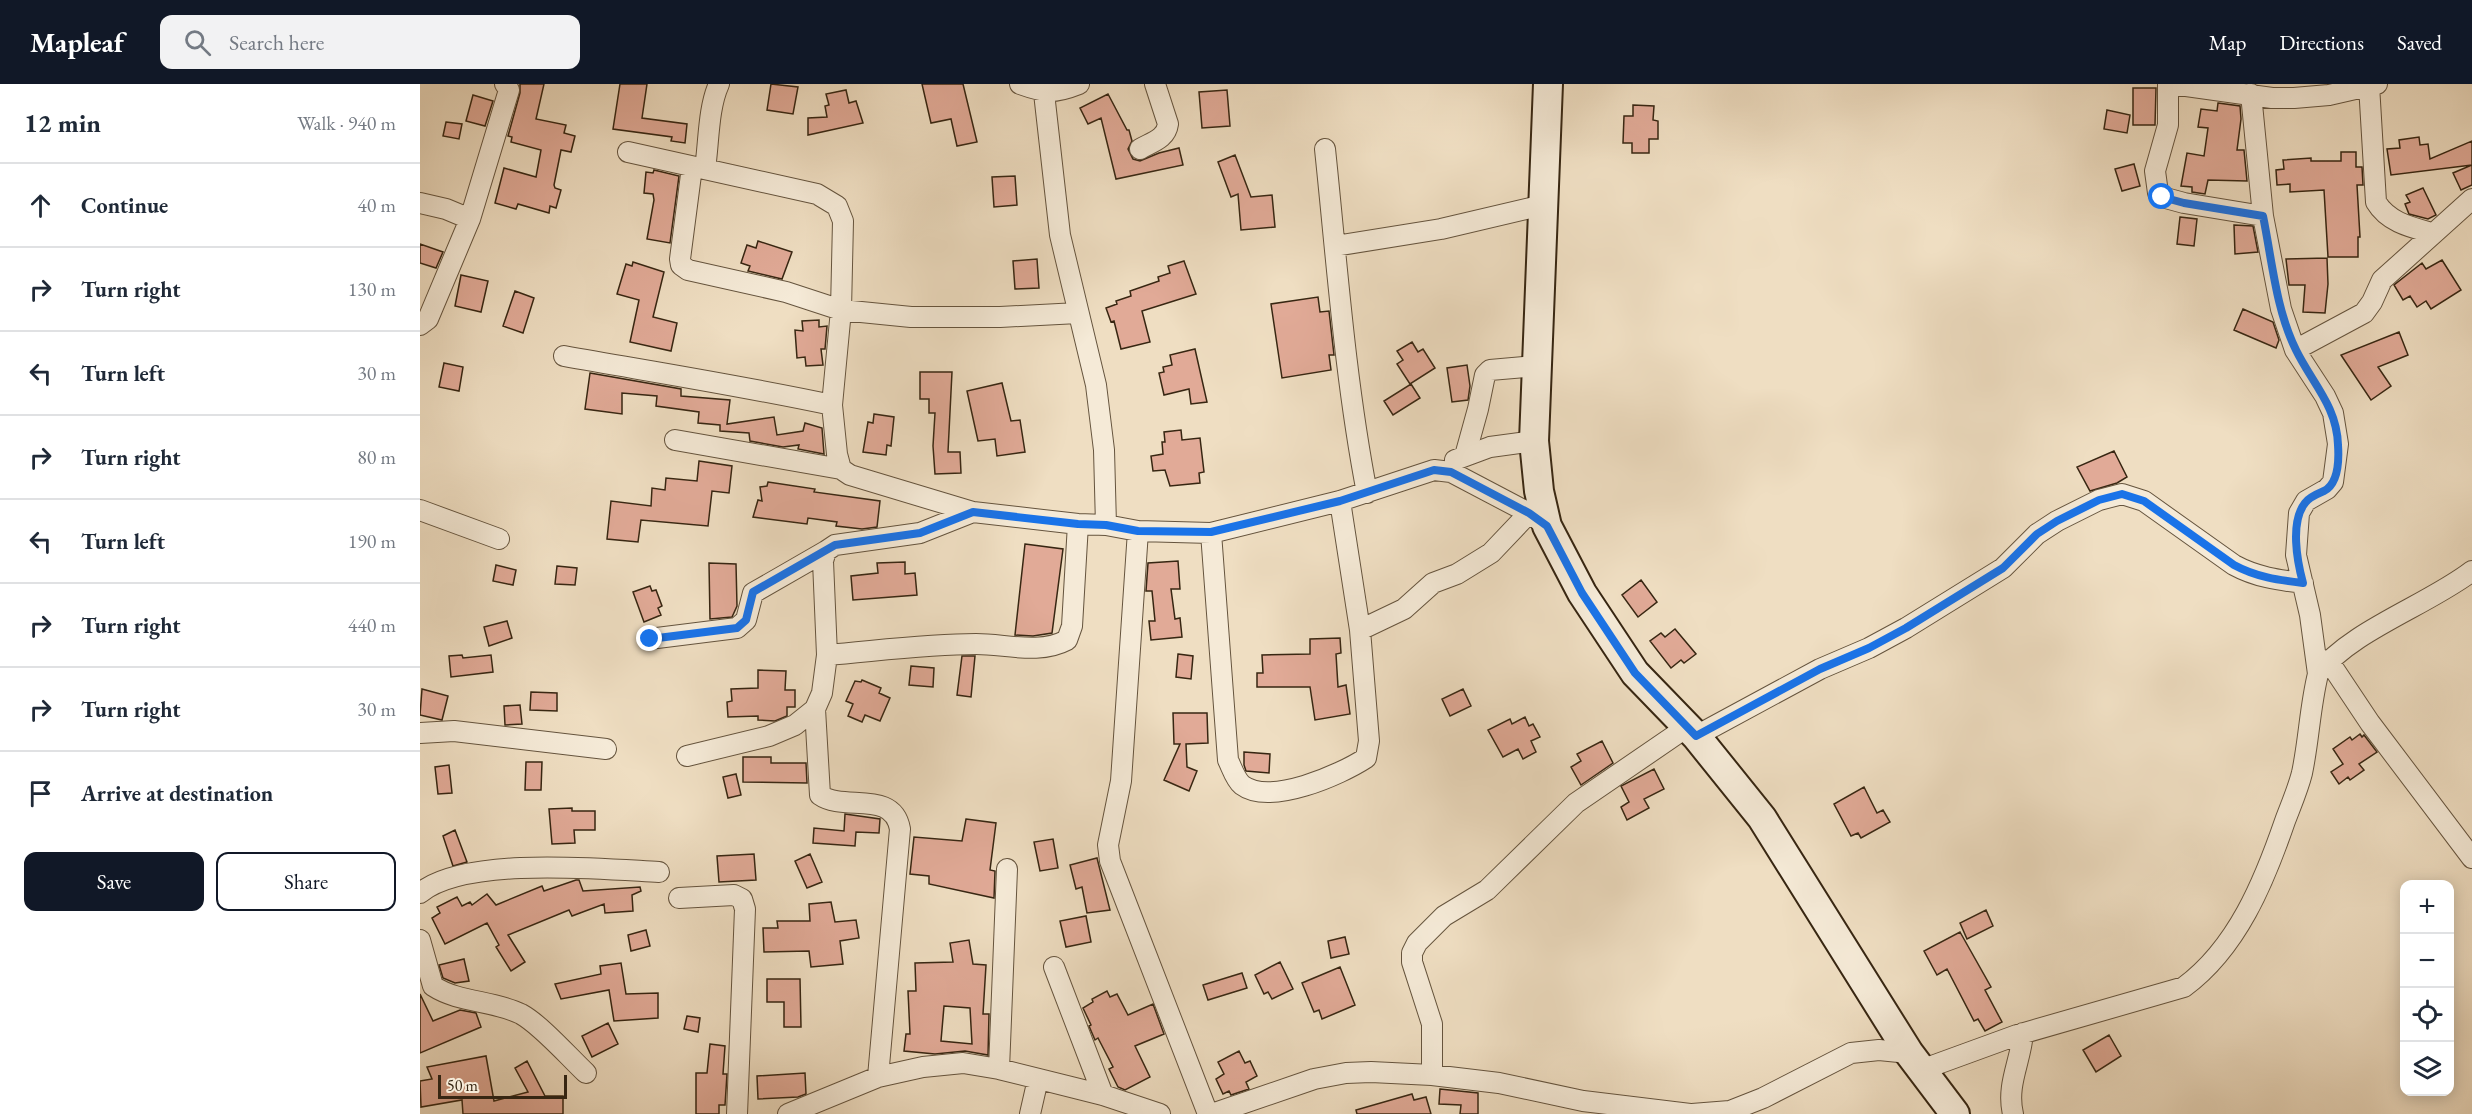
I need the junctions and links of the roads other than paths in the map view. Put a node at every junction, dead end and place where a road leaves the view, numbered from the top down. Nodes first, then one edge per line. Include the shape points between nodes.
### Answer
1 (505, 84) edge
2 (719, 84) edge
3 (1020, 84) edge
4 (1079, 84) edge
5 (1155, 84) edge
6 (1548, 84) edge
7 (2170, 84) edge
8 (2373, 85) edge
9 (2253, 91) edge
10 (1044, 93) junction
11 (1140, 149) dead end
12 (1325, 149) dead end
13 (628, 152) dead end
14 (699, 168) junction
15 (2472, 199) edge
16 (420, 203) edge
17 (1543, 206) junction
18 (2263, 216) junction
19 (470, 219) junction
20 (2432, 233) junction
21 (1335, 246) junction
22 (841, 310) junction
23 (1078, 313) junction
24 (420, 325) edge
25 (2295, 350) junction
26 (564, 356) dead end
27 (1536, 366) junction
28 (832, 405) junction
29 (675, 440) dead end
30 (1534, 441) junction
31 (1464, 456) junction
32 (841, 469) junction
33 (1434, 470) junction
34 (1367, 493) junction
35 (1340, 501) junction
36 (420, 510) edge
37 (973, 512) junction
38 (1538, 519) junction
39 (1078, 524) junction
40 (1106, 525) junction
41 (1138, 531) junction
42 (1211, 532) junction
43 (499, 539) dead end
44 (826, 551) junction
45 (2472, 571) edge
46 (2303, 583) junction
47 (1360, 630) junction
48 (650, 639) dead end
49 (827, 655) junction
50 (2323, 667) junction
51 (815, 709) junction
52 (1691, 731) junction
53 (420, 733) edge
54 (606, 749) dead end
55 (687, 756) dead end
56 (2472, 858) edge
57 (1007, 869) dead end
58 (659, 872) dead end
59 (420, 893) edge
60 (679, 898) dead end
61 (420, 940) edge
62 (1054, 967) dead end
63 (2023, 1033) junction
64 (1915, 1062) junction
65 (999, 1069) junction
66 (586, 1073) dead end
67 (1432, 1075) junction
68 (878, 1077) junction
69 (1038, 1079) junction
70 (1103, 1095) junction
71 (1583, 1108) edge
72 (737, 1114) edge
73 (788, 1114) edge
74 (1030, 1114) edge
75 (1160, 1114) edge
76 (1210, 1114) edge
77 (1691, 1114) edge
78 (1954, 1114) edge
79 (2013, 1114) edge

1 - 19 street via 509,90
2 - 14 street
3 - 10 street
4 - 10 street
5 - 11 street via 1167,131
6 - 17 street
7 - 9 street
7 - 18 street via 2168,125 2155,171 2158,193 2184,203
8 - 9 street via 2294,98 2272,98
8 - 20 street via 2376,202 2390,218
9 - 18 street
10 - 23 street via 1060,236
12 - 21 street
13 - 14 street
14 - 22 street via 817,194 837,206 843,220
14 - 22 street via 684,220 681,265
15 - 20 street
16 - 19 street
17 - 21 street via 1441,229
17 - 27 street
18 - 25 street via 2281,309
19 - 24 street via 428,319
20 - 25 street via 2382,280 2364,313
21 - 34 street via 1342,332
22 - 23 street via 911,317
22 - 28 street
23 - 40 street via 1096,385 1104,450
25 - 46 street via 2333,413 2338,444 2333,482 2306,501 2299,513 2296,555
26 - 28 street
27 - 30 street
27 - 31 street via 1490,370 1485,375
28 - 32 street
29 - 32 street
30 - 31 street via 1490,447
30 - 38 street
31 - 33 street
32 - 37 street
33 - 34 street
33 - 38 street via 1451,472
34 - 35 street
35 - 42 street
35 - 47 street
36 - 43 street
37 - 39 street
37 - 44 street via 920,533 835,545
38 - 47 street via 1491,553 1433,583 1404,609
38 - 52 street via 1635,673
39 - 40 street
39 - 49 street via 1072,626 1067,640 1057,646 976,644
40 - 41 street
41 - 42 street
41 - 76 street via 1121,781 1108,845 1110,861
42 - 47 street via 1228,760 1239,783 1253,792 1294,790 1366,758 1369,741
44 - 48 street via 753,592 746,620 737,628
44 - 49 street via 823,561
45 - 50 street via 2358,640
46 - 50 street
46 - 52 street via 2249,573 2144,501 2122,494 2099,500 2057,521 2037,534 2003,568 1906,628
49 - 51 street via 822,693
50 - 56 street
50 - 63 street via 2312,694 2301,776 2276,847 2238,928 2210,964 2184,987
51 - 55 street via 795,725 769,736
51 - 68 street via 820,795 891,809 898,817
52 - 64 street via 1762,818
52 - 67 street via 1576,803 1487,890 1444,916 1417,943 1412,962 1432,1024
53 - 54 street via 454,731
57 - 65 street
58 - 59 street via 577,867 474,873 441,882
60 - 72 street via 734,895 742,899 745,909
61 - 66 street via 433,986 443,993 522,1015
62 - 70 street
63 - 64 street
63 - 79 street via 2010,1089
64 - 77 street via 1879,1050 1851,1053 1730,1111
64 - 78 street
65 - 68 street via 963,1063
65 - 69 street
67 - 71 street via 1499,1083
67 - 76 street via 1346,1073
68 - 73 street
69 - 70 street
69 - 74 street
70 - 75 street
71 - 77 street

